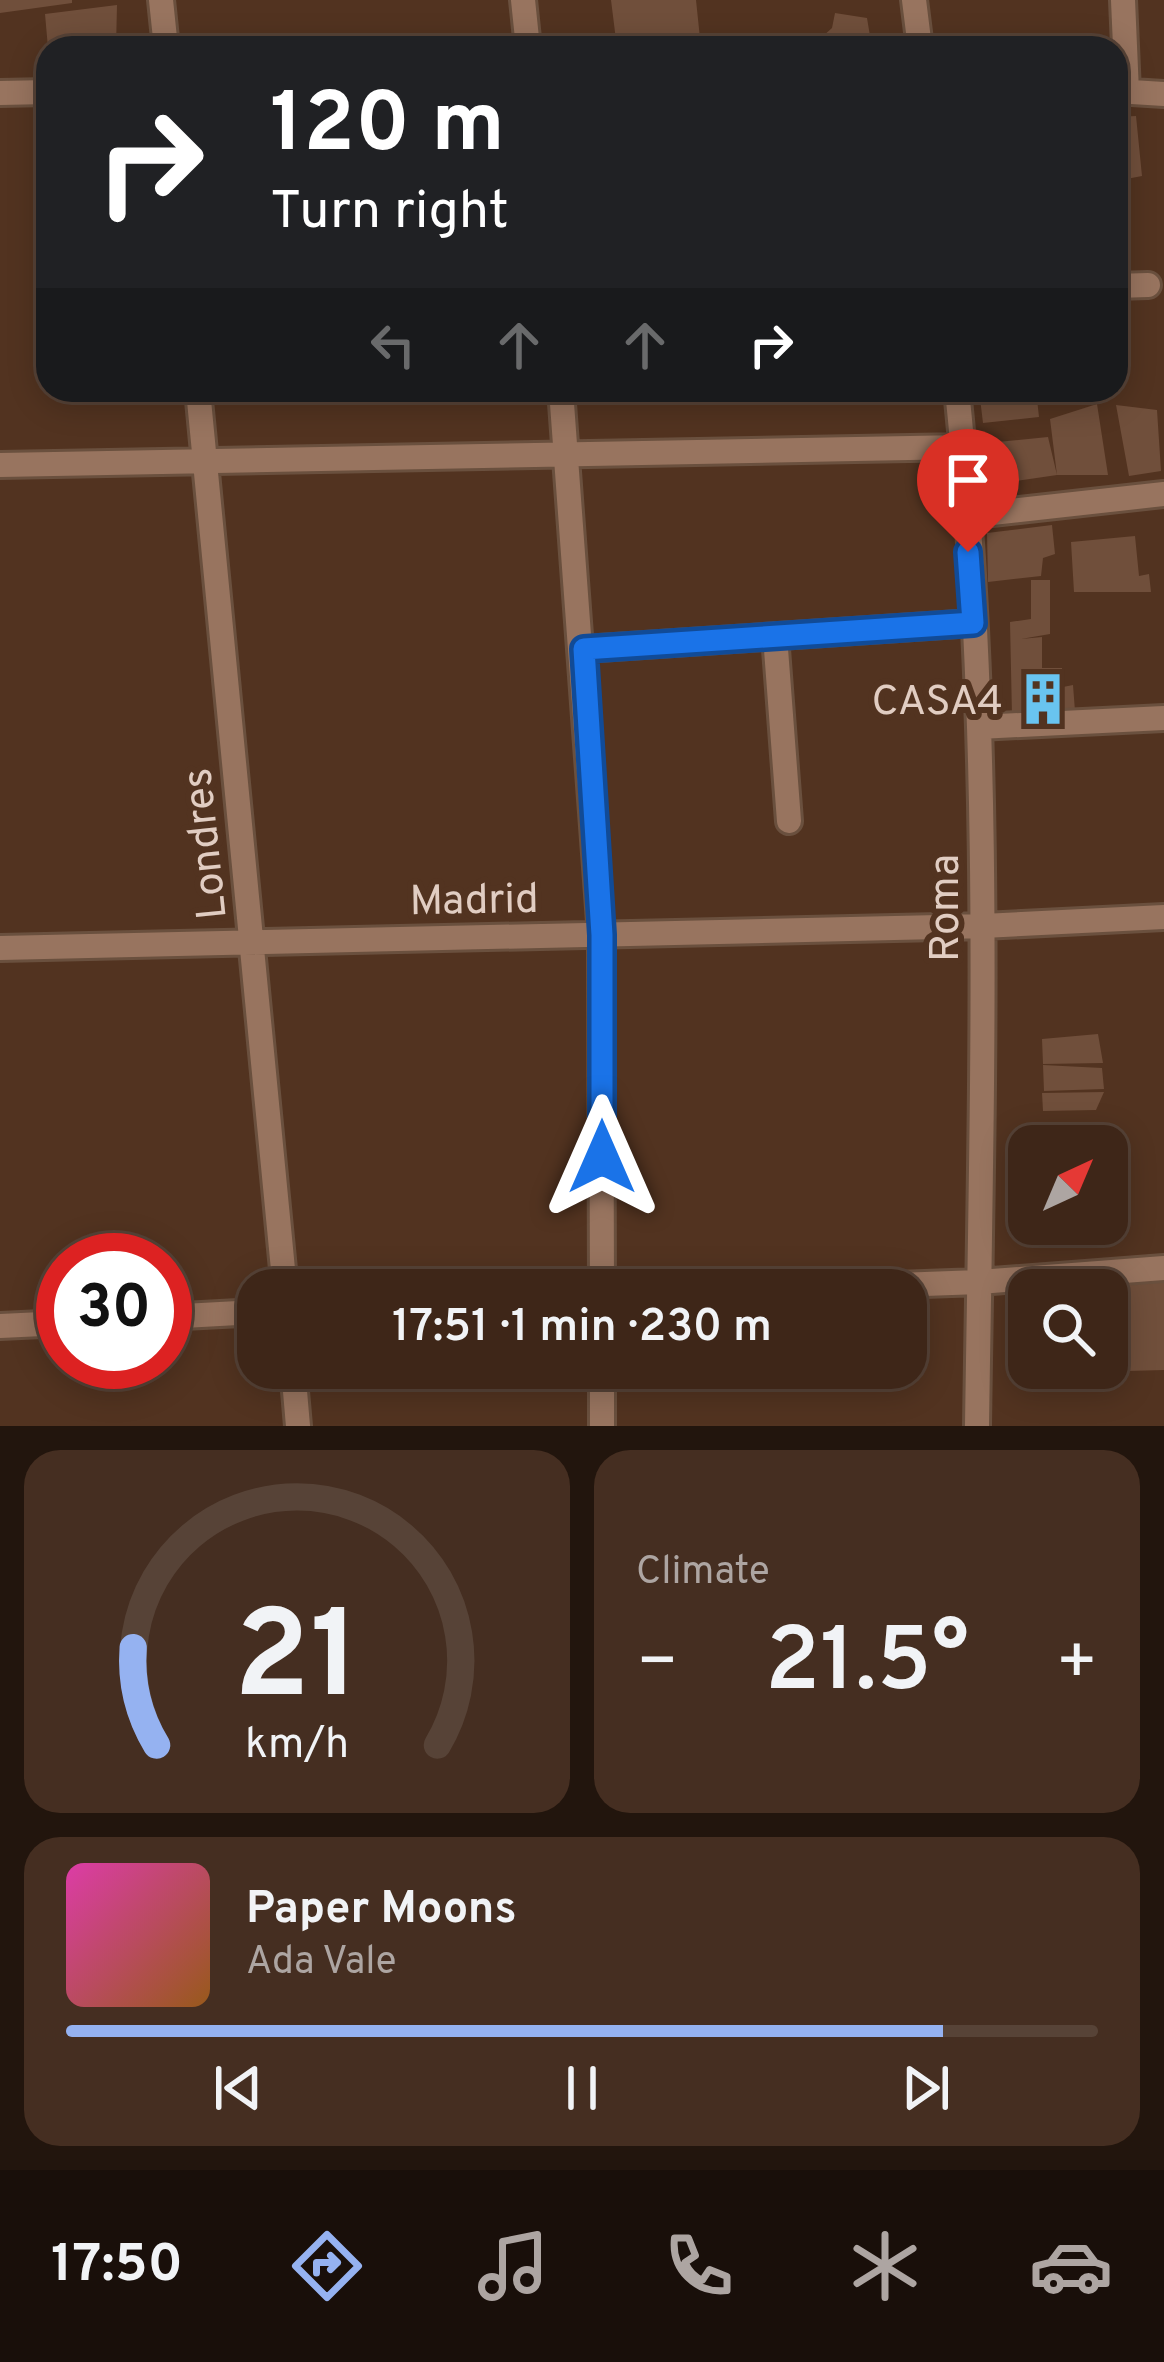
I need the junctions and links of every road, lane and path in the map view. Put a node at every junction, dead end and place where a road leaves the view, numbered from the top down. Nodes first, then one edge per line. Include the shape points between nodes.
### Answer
1 (161, 0) edge
2 (523, 0) edge
3 (914, 0) edge
4 (1123, 0) edge
5 (165, 36) edge
6 (527, 36) edge
7 (918, 36) edge
8 (1122, 36) edge
9 (1128, 91) edge
10 (0, 92) edge
11 (36, 92) edge
12 (1164, 94) edge
13 (1148, 285) dead end
14 (1128, 286) edge
15 (199, 402) edge
16 (562, 402) edge
17 (958, 402) edge
18 (963, 447) junction
19 (567, 452) junction
20 (204, 459) junction
21 (0, 465) edge
22 (1164, 494) edge
23 (965, 516) junction
24 (973, 623) junction
25 (775, 636) junction
26 (584, 649) junction
27 (1164, 718) edge
28 (979, 727) junction
29 (789, 821) dead end
30 (1164, 916) edge
31 (983, 926) junction
32 (602, 935) junction
33 (251, 940) junction
34 (0, 949) edge
35 (1164, 1268) edge
36 (283, 1269) edge
37 (602, 1269) edge
38 (979, 1282) junction
39 (927, 1284) edge
40 (237, 1313) edge
41 (192, 1316) edge
42 (36, 1324) edge
43 (0, 1326) edge
44 (294, 1389) edge
45 (602, 1389) edge
46 (298, 1426) edge
47 (602, 1426) edge
48 (977, 1426) edge

1 - 5 street
2 - 6 street
3 - 7 street
4 - 8 street
9 - 12 street
10 - 11 street
13 - 14 street
15 - 20 street, Londres
16 - 19 street
17 - 18 street, Roma
18 - 19 street
18 - 23 street, Roma
19 - 20 street
19 - 26 street
20 - 21 street
20 - 33 street, Londres
22 - 23 street
23 - 24 street, Roma
24 - 25 street
24 - 28 street, Roma
25 - 26 street
25 - 29 street
26 - 32 street
27 - 28 street
28 - 31 street, Roma
30 - 31 street, Madrid
31 - 32 street, Madrid
31 - 38 street, Roma
32 - 33 street, Madrid
32 - 37 street
33 - 34 street, Madrid
33 - 36 street, Londres
35 - 38 street
38 - 39 street
38 - 48 street, Roma
40 - 41 street
42 - 43 street
44 - 46 street
45 - 47 street

